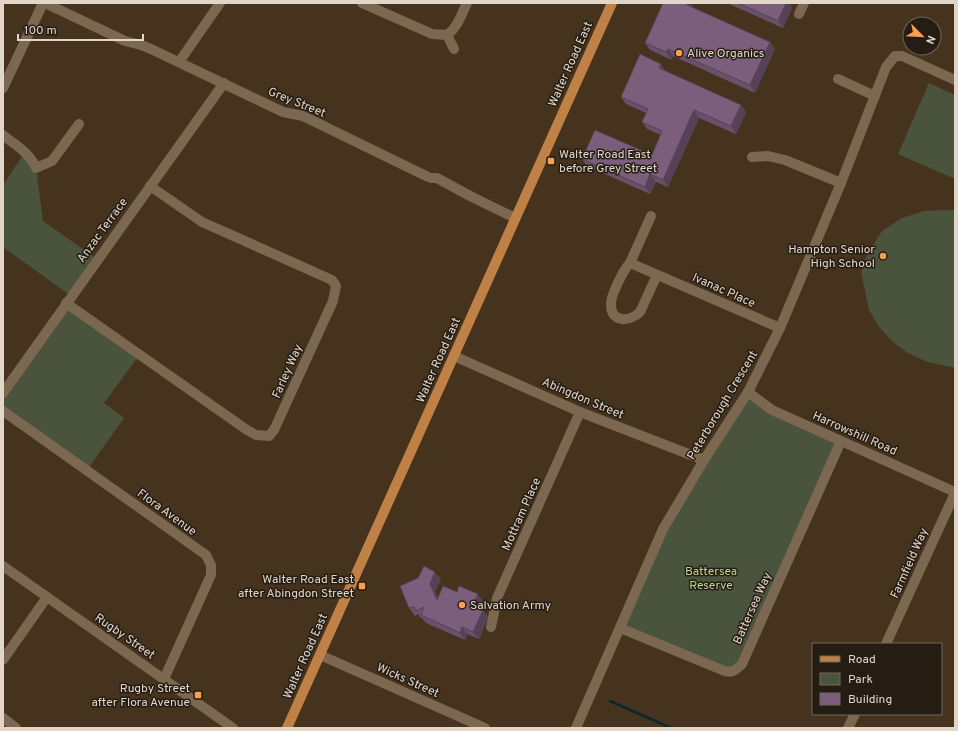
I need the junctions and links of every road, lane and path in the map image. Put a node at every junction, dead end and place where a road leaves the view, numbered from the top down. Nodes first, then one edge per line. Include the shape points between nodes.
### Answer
1 (44, 3) edge
2 (220, 3) edge
3 (362, 3) edge
4 (467, 3) edge
5 (612, 3) edge
6 (804, 3) edge
7 (799, 14) dead end
8 (447, 35) junction
9 (454, 49) dead end
10 (179, 62) junction
11 (838, 79) dead end
12 (955, 80) edge
13 (224, 83) junction
14 (3, 88) edge
15 (875, 96) junction
16 (79, 124) dead end
17 (3, 135) edge
18 (752, 157) dead end
19 (841, 182) junction
20 (150, 186) junction
21 (651, 216) dead end
22 (515, 218) junction
23 (630, 263) junction
24 (657, 275) junction
25 (66, 303) junction
26 (780, 328) junction
27 (454, 356) junction
28 (748, 392) junction
29 (3, 393) edge
30 (3, 411) edge
31 (580, 412) junction
32 (841, 441) junction
33 (704, 460) junction
34 (955, 493) edge
35 (3, 566) edge
36 (48, 597) junction
37 (491, 627) dead end
38 (620, 628) junction
39 (886, 643) edge
40 (320, 655) junction
41 (3, 660) edge
42 (164, 679) junction
43 (854, 715) edge
44 (3, 718) edge
45 (478, 727) edge
46 (16, 728) edge
47 (233, 728) edge
48 (287, 728) edge
49 (576, 728) edge
50 (848, 728) edge

1 - 10 street, Grey Street via 125,41 141,45
1 - 14 street
2 - 10 street
3 - 8 street via 432,34
4 - 8 street via 458,24
5 - 22 main road, Walter Road East
6 - 7 street
8 - 9 street
10 - 13 street, Grey Street
11 - 15 street
12 - 15 street, Peterborough Crescent via 902,56 895,56 886,67
13 - 20 street, Anzac Terrace
13 - 22 street, Grey Street via 283,112 303,116 424,175 437,178
15 - 19 street, Peterborough Crescent
16 - 17 street via 52,161 36,168 33,160 25,152
18 - 19 street via 768,156 785,160
19 - 26 street, Peterborough Crescent
20 - 25 street, Anzac Terrace
20 - 25 street, Farley Way via 202,222 332,280 336,286 333,301 274,430 269,436 256,435 247,430
21 - 23 street
22 - 27 main road, Walter Road East
23 - 24 street, Ivanac Place
23 - 24 street via 610,307 621,320 632,318 640,312
24 - 26 street, Ivanac Place
25 - 29 street, Anzac Terrace
26 - 28 street, Peterborough Crescent
27 - 31 street, Abingdon Street
27 - 40 main road, Walter Road East
28 - 32 street, Harrowshill Road via 772,410
28 - 33 street, Peterborough Crescent
30 - 42 street, Flora Avenue via 210,560 211,575
31 - 33 street, Abingdon Street
31 - 37 street, Mottram Place via 497,598
32 - 34 street, Harrowshill Road
32 - 38 street, Battersea Way via 742,664 737,669 733,672 722,670
33 - 38 street, Peterborough Crescent via 664,530
34 - 39 street, Farmfield Way
35 - 36 street, Rugby Street
36 - 41 street
36 - 42 street, Rugby Street
38 - 49 street, Peterborough Crescent
40 - 45 street, Wicks Street
40 - 48 main road, Walter Road East
42 - 47 street, Rugby Street
43 - 50 street
44 - 46 street

